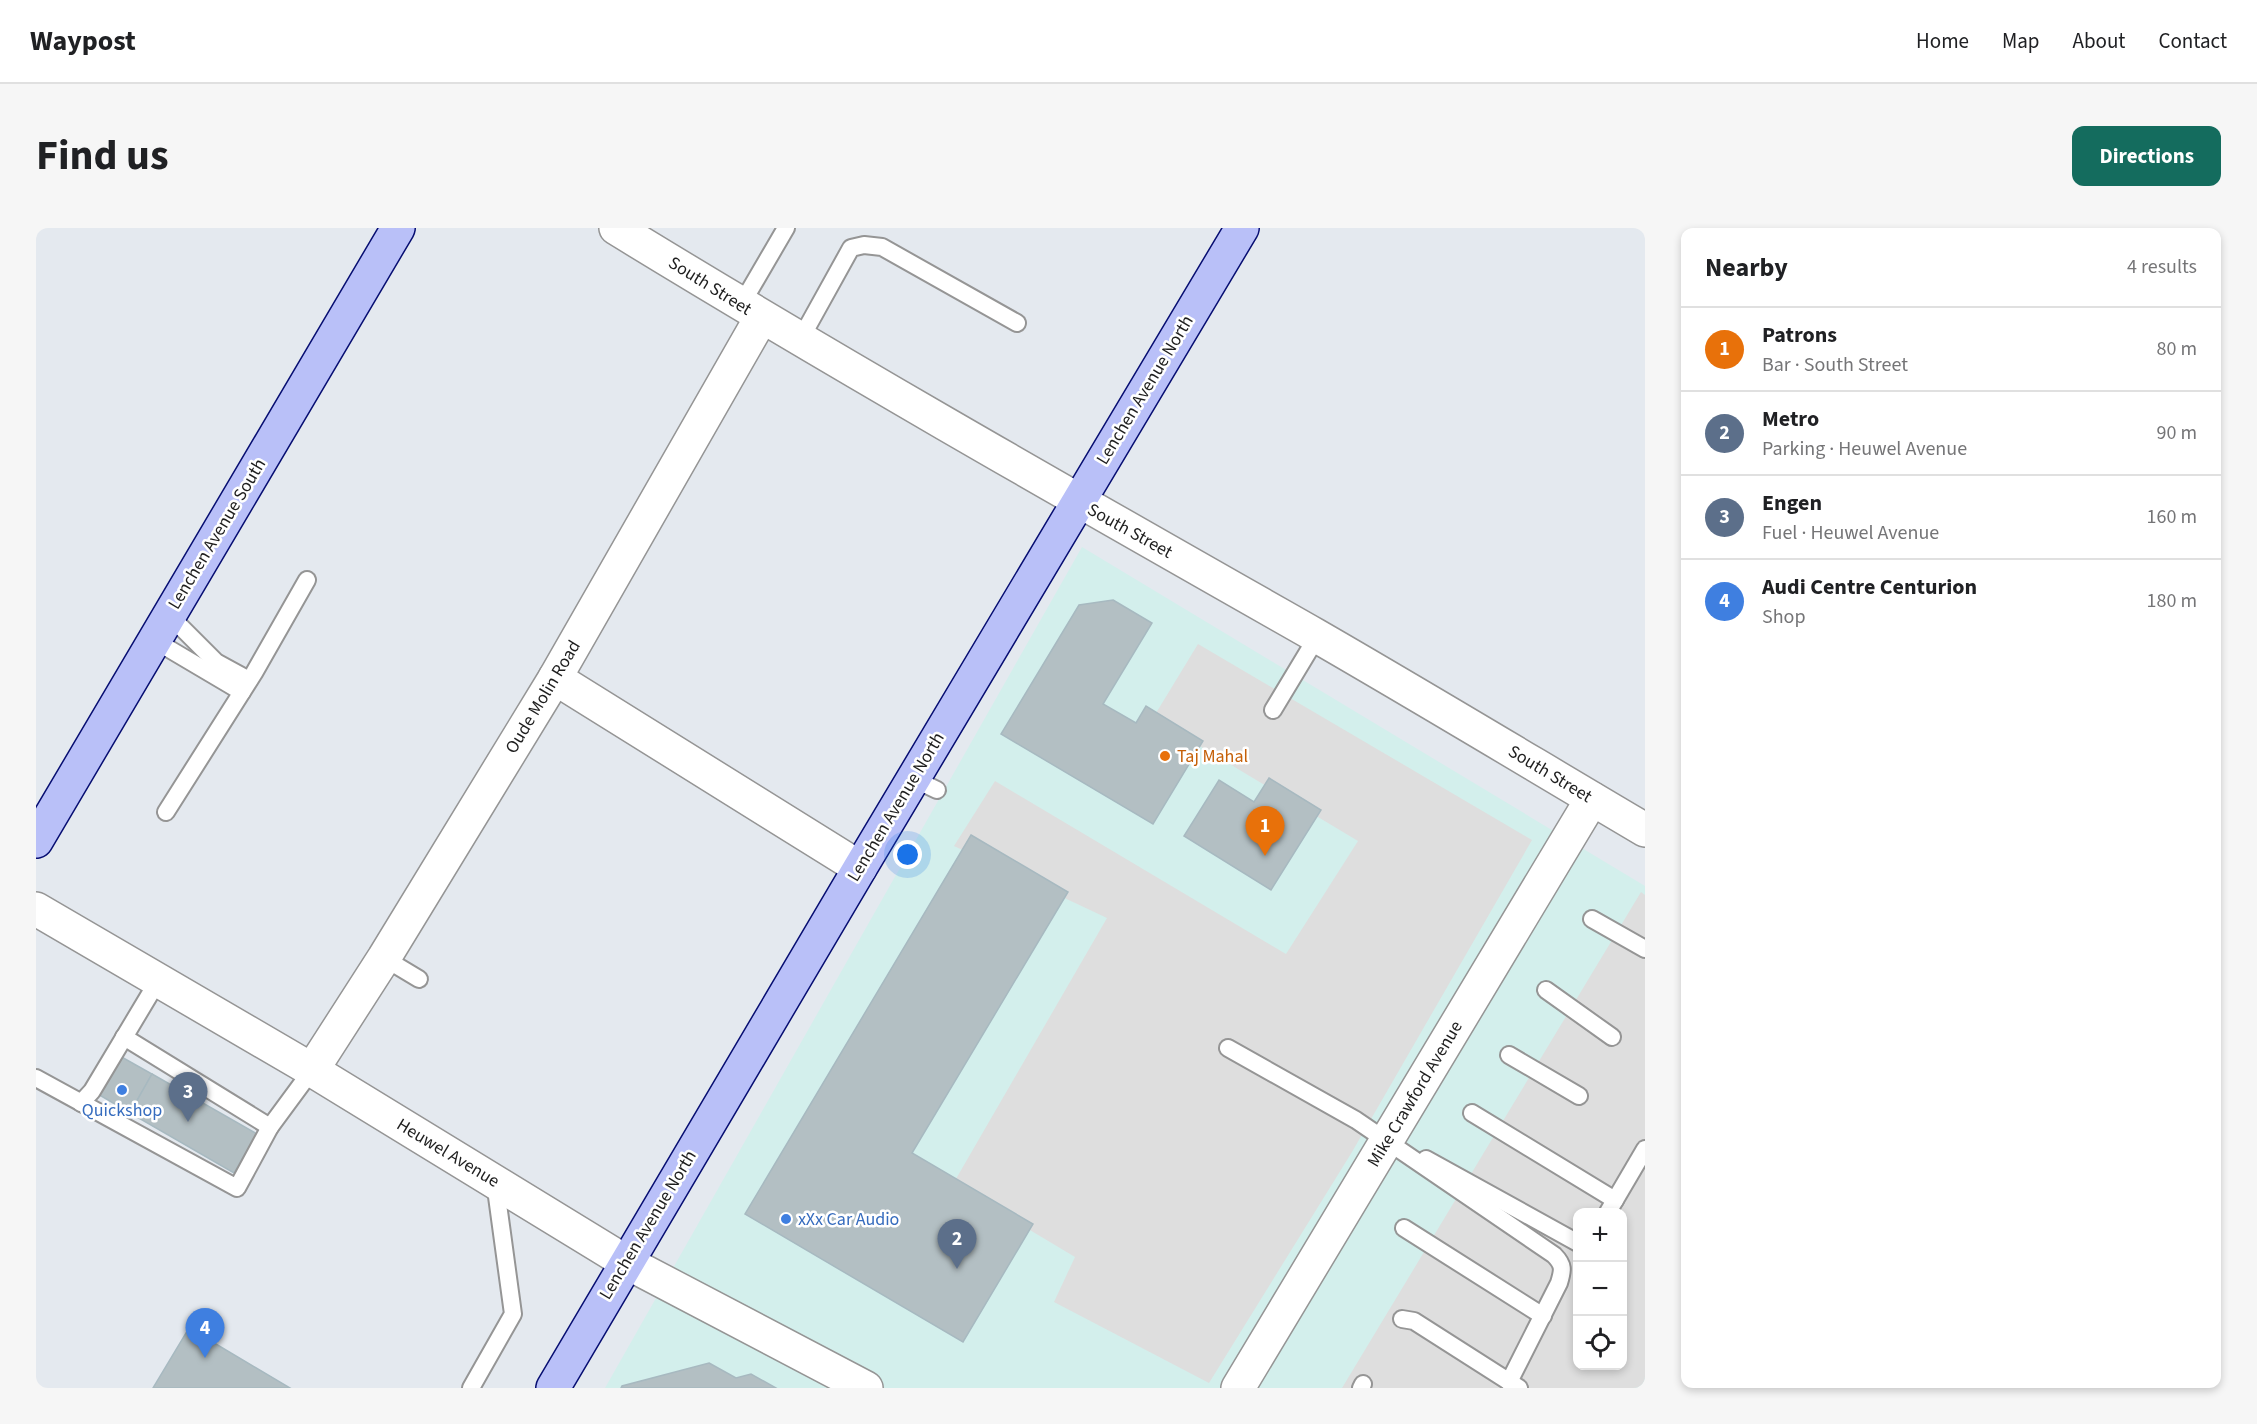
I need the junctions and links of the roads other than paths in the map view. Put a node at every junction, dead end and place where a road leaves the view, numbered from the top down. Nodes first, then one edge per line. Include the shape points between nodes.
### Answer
1 (398, 228) edge
2 (616, 228) edge
3 (786, 228) edge
4 (1242, 228) edge
5 (751, 311) junction
6 (1017, 323) dead end
7 (800, 340) junction
8 (1079, 502) junction
9 (307, 580) dead end
10 (162, 628) junction
11 (1317, 637) junction
12 (555, 678) junction
13 (246, 686) junction
14 (1273, 710) dead end
15 (1592, 799) junction
16 (166, 812) dead end
17 (1645, 830) edge
18 (1645, 839) edge
19 (36, 841) edge
20 (860, 868) junction
21 (36, 909) edge
22 (1592, 919) dead end
23 (1645, 949) edge
24 (384, 958) junction
25 (159, 979) junction
26 (419, 979) dead end
27 (1546, 990) dead end
28 (124, 1037) junction
29 (1612, 1037) dead end
30 (1228, 1048) dead end
31 (1509, 1055) dead end
32 (312, 1070) junction
33 (36, 1078) edge
34 (1578, 1096) dead end
35 (81, 1103) junction
36 (1472, 1113) dead end
37 (270, 1128) junction
38 (1386, 1142) junction
39 (1645, 1149) edge
40 (495, 1182) junction
41 (1611, 1206) edge
42 (1404, 1228) dead end
43 (1573, 1240) edge
44 (626, 1262) junction
45 (1543, 1316) junction
46 (1402, 1319) dead end
47 (1514, 1385) edge
48 (471, 1388) edge
49 (553, 1388) edge
50 (866, 1388) edge
51 (1238, 1388) edge

1 - 10 main road, Lenchen Avenue South
2 - 5 street, South Street
3 - 5 lane
4 - 8 main road, Lenchen Avenue North
5 - 7 street, South Street
5 - 12 street, Oude Molin Road
6 - 7 lane via 882,247 864,245 851,248
7 - 8 street, South Street
8 - 11 street, South Street
8 - 20 main road, Lenchen Avenue North via 926,785
9 - 13 lane
10 - 13 lane
10 - 13 lane
10 - 19 main road, Lenchen Avenue South
11 - 14 lane
11 - 15 street, South Street
12 - 20 street
12 - 24 street, Oude Molin Road
13 - 16 lane
15 - 17 street, South Street
15 - 18 lane
15 - 38 street, Mike Crawford Avenue
20 - 44 main road, Lenchen Avenue North
21 - 25 street, Heuwel Avenue
22 - 23 lane
24 - 26 lane
24 - 32 street, Oude Molin Road
25 - 28 lane
25 - 32 street, Heuwel Avenue
27 - 29 lane
28 - 35 lane
28 - 37 lane
30 - 38 lane via 1356,1120
31 - 34 lane
32 - 37 lane
32 - 40 street, Heuwel Avenue
33 - 35 lane
35 - 37 lane via 237,1188
36 - 41 lane
38 - 43 lane via 1440,1165
38 - 45 lane via 1557,1259 1563,1270
38 - 51 street, Mike Crawford Avenue
39 - 41 lane
40 - 44 street, Heuwel Avenue
40 - 48 lane via 513,1314
42 - 45 lane
44 - 49 main road, Lenchen Avenue North
44 - 50 street, Heuwel Avenue
45 - 47 lane
46 - 47 lane via 1414,1321

